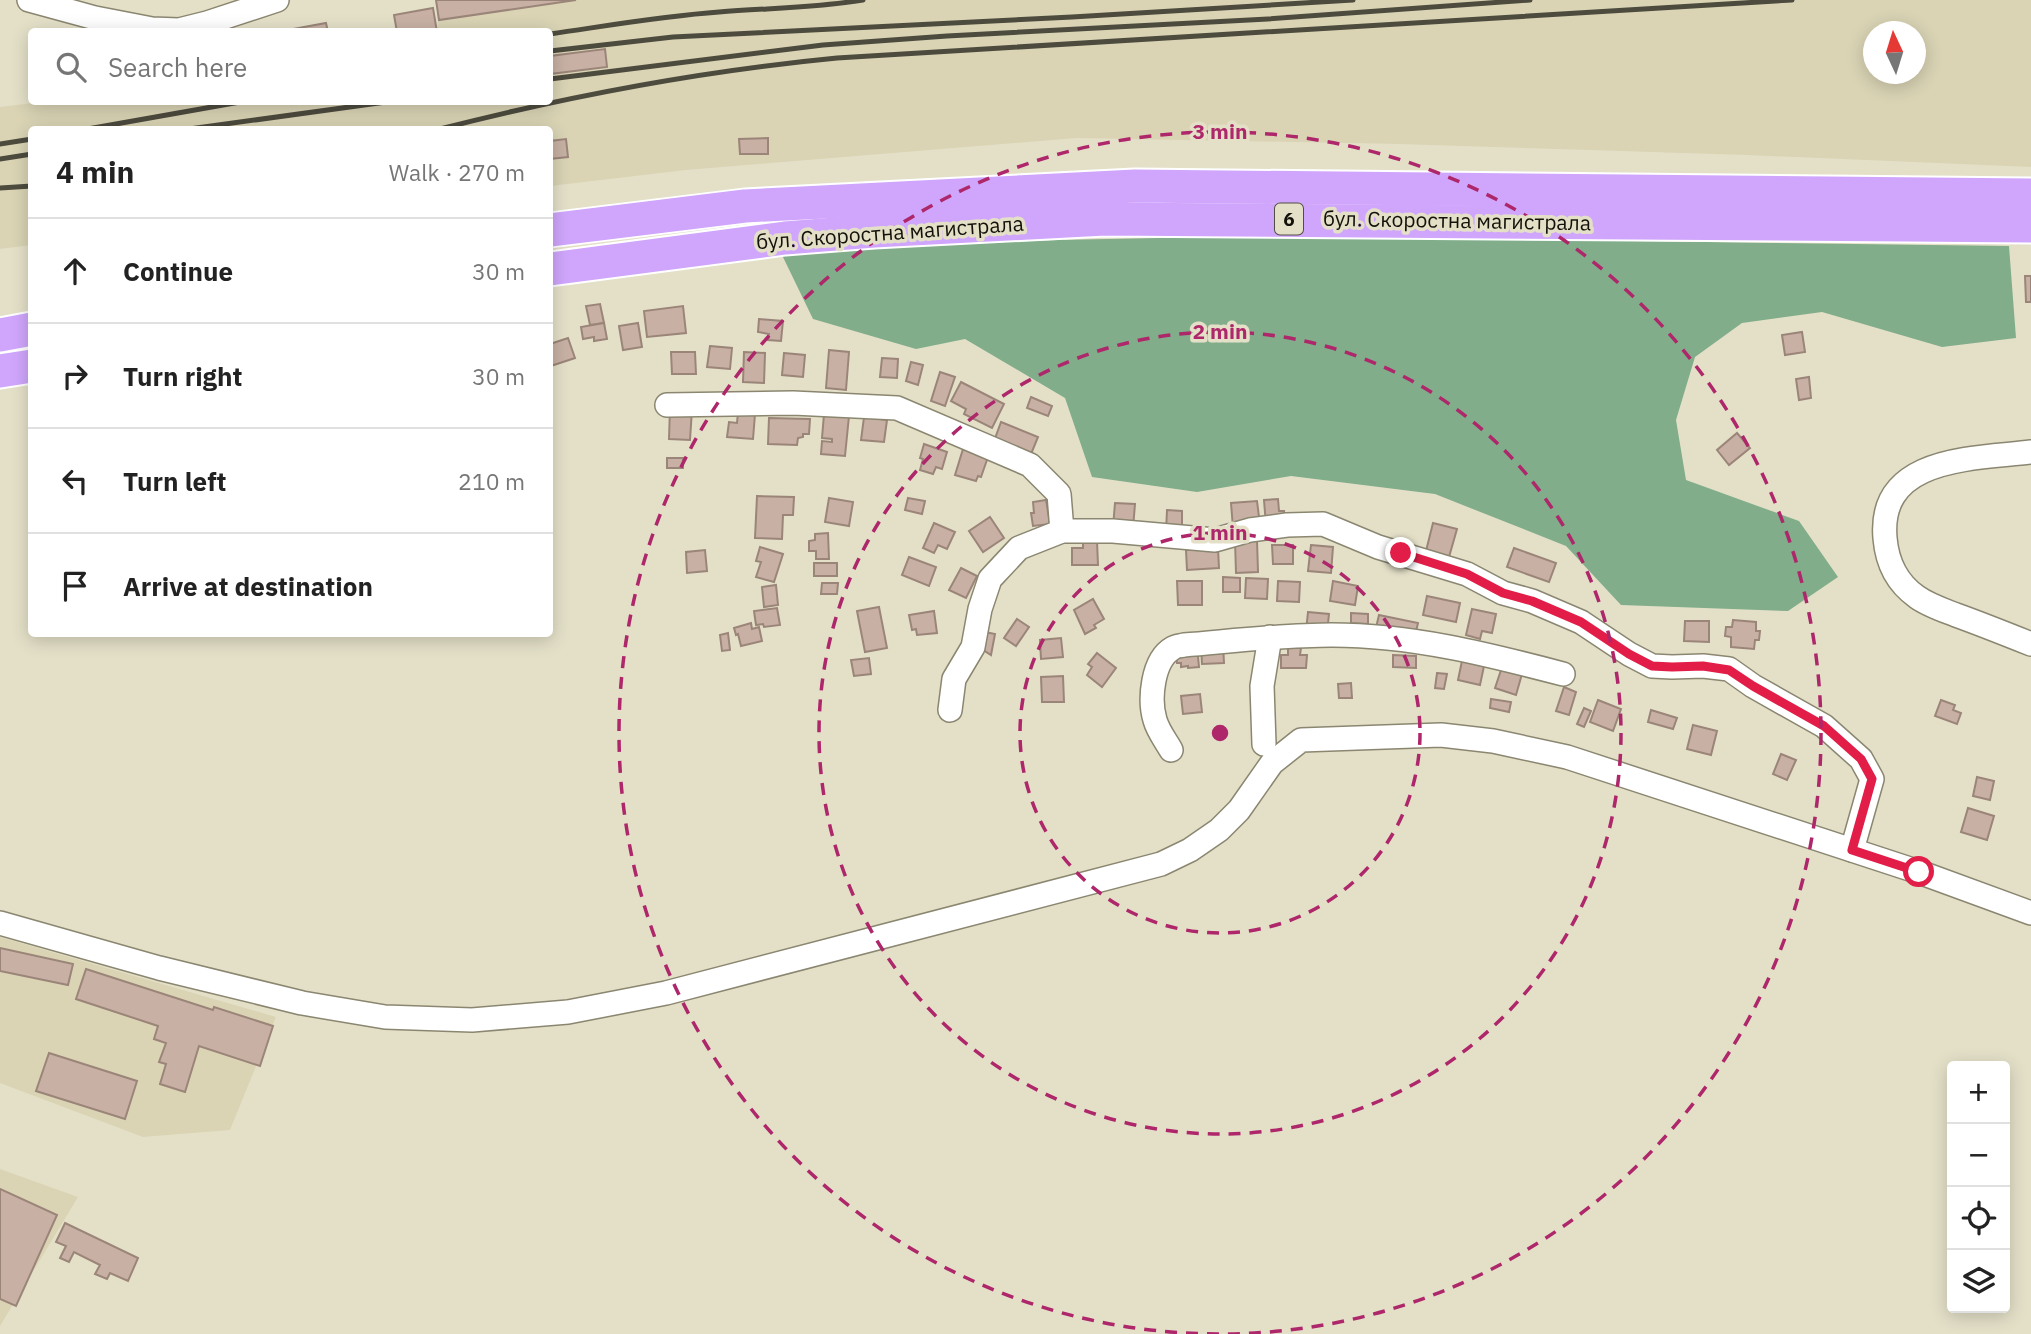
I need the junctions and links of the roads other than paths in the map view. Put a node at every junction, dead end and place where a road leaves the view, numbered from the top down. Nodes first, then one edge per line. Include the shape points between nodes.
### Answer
1 (29, 0) edge
2 (277, 0) edge
3 (147, 28) edge
4 (186, 28) edge
5 (2031, 195) edge
6 (2031, 226) edge
7 (553, 230) edge
8 (553, 269) edge
9 (28, 330) edge
10 (0, 335) edge
11 (28, 367) edge
12 (0, 372) edge
13 (667, 405) dead end
14 (2031, 452) edge
15 (1062, 531) junction
16 (1270, 637) junction
17 (2031, 644) edge
18 (1563, 674) dead end
19 (950, 710) dead end
20 (1264, 744) dead end
21 (1171, 750) dead end
22 (1852, 850) junction
23 (2031, 913) edge
24 (0, 923) edge

1 - 3 street
2 - 4 street
5 - 7 highway, бул. Скоростна магистрала / 6 via 1135,186 745,206
6 - 8 highway, бул. Скоростна магистрала / 6 via 1105,219 874,230
9 - 10 highway
11 - 12 highway
13 - 15 street via 793,403 897,408 1030,465 1059,494
14 - 17 street via 1924,470 1899,488 1884,529 1889,562 1899,580 1919,599
15 - 19 street via 1019,548 990,579 973,647 954,679
15 - 22 street via 1214,540 1250,530 1323,524 1378,547 1467,574 1503,593 1581,622 1652,666 1729,670 1824,726 1861,759 1872,779
16 - 18 street via 1395,639 1473,651
16 - 20 street via 1262,686
16 - 21 street via 1184,645 1164,657 1153,679 1151,701 1156,723
22 - 23 street
22 - 24 street via 1567,757 1493,741 1441,735 1301,740 1272,763 1219,830 1161,864 666,993 568,1012 472,1020 384,1017 294,1002

